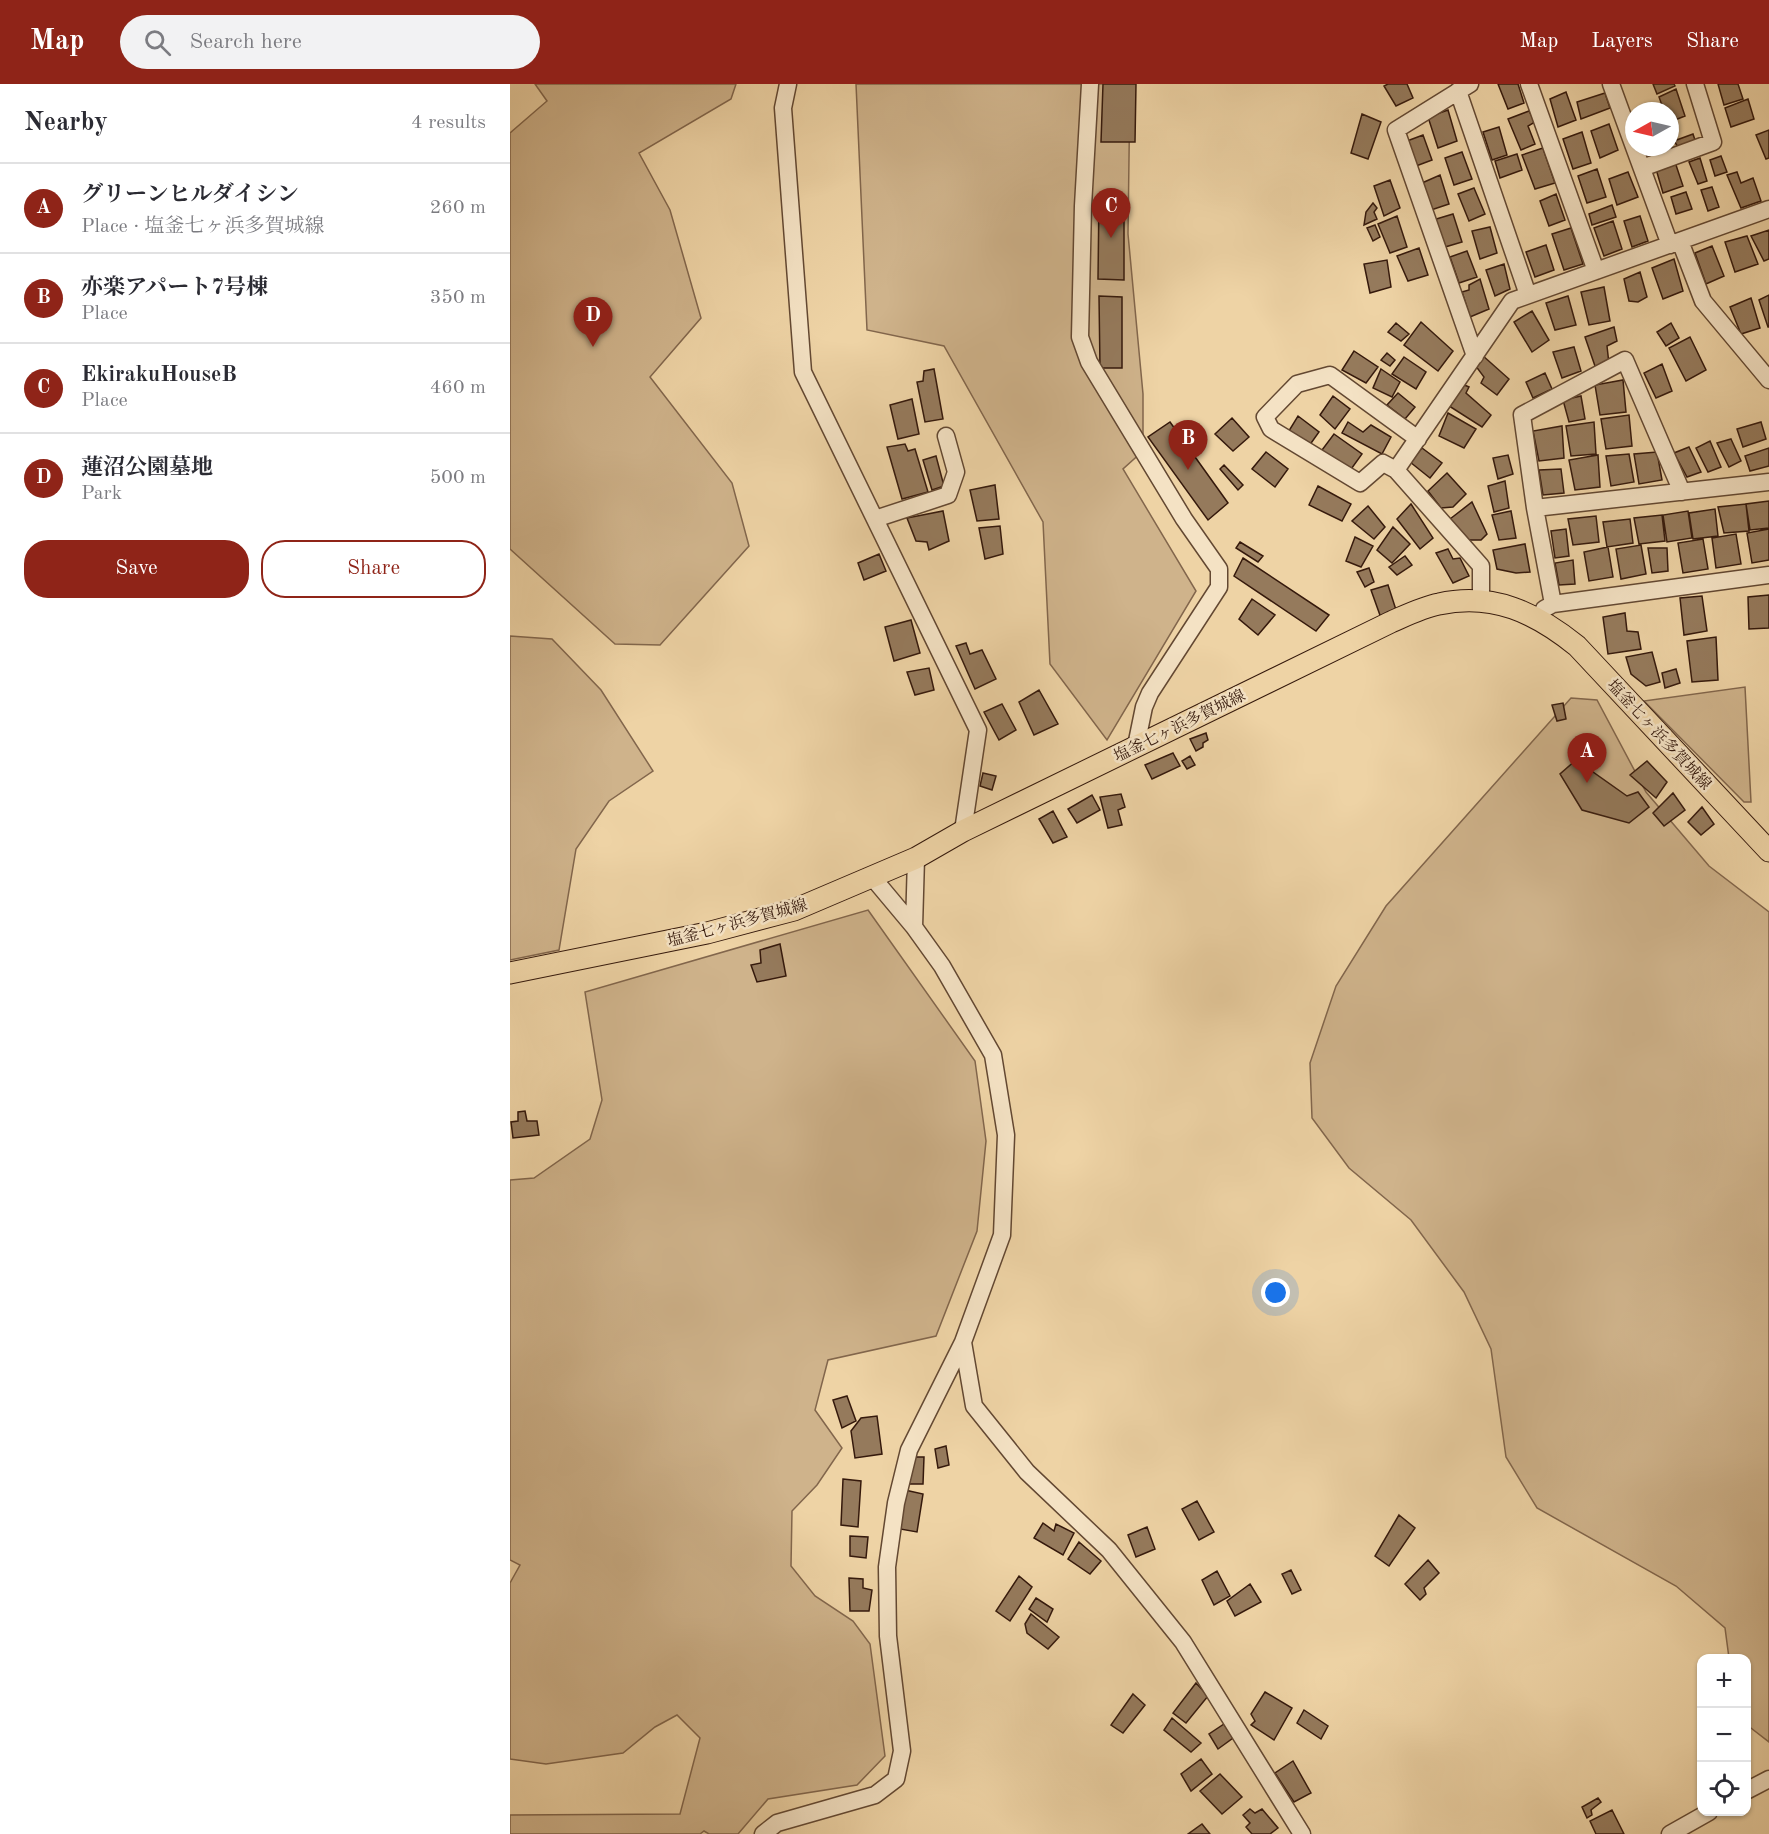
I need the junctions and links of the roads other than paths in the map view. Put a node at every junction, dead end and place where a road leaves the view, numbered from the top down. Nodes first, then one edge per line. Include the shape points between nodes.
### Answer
1 (788, 84) edge
2 (1090, 84) edge
3 (1530, 84) edge
4 (1611, 84) edge
5 (1695, 84) edge
6 (1464, 88) edge
7 (1625, 122) edge
8 (1637, 156) edge
9 (1642, 168) junction
10 (1769, 209) edge
11 (1675, 243) junction
12 (1596, 271) junction
13 (1528, 296) junction
14 (1475, 356) junction
15 (1769, 381) edge
16 (946, 436) dead end
17 (1418, 439) junction
18 (1396, 470) junction
19 (1769, 482) edge
20 (1682, 492) junction
21 (1535, 508) junction
22 (875, 519) junction
23 (1769, 575) edge
24 (1481, 601) junction
25 (1553, 604) junction
26 (1532, 615) junction
27 (1136, 746) junction
28 (963, 831) junction
29 (1769, 851) edge
30 (916, 858) junction
31 (873, 878) junction
32 (914, 927) junction
33 (510, 973) edge
34 (963, 1342) junction
35 (1769, 1779) edge
36 (1751, 1788) edge
37 (1702, 1816) edge
38 (763, 1834) edge
39 (1302, 1834) edge
40 (1670, 1834) edge

1 - 22 street via 783,108 803,372
2 - 27 street via 1080,337 1089,362 1221,578 1219,587 1150,693
3 - 12 street
4 - 7 street
5 - 9 street via 1713,142
6 - 13 street
6 - 14 street via 1396,130
8 - 9 street
9 - 11 street
10 - 11 street
11 - 12 street
11 - 15 street via 1703,301
12 - 13 street
13 - 14 street via 1512,301
14 - 17 street
16 - 22 street via 956,472 948,495
17 - 18 street
17 - 18 street via 1330,375 1297,384 1265,417 1271,429 1360,483 1383,463
18 - 24 street via 1481,566
19 - 20 street
20 - 21 street
20 - 21 street via 1625,360 1522,415
21 - 25 street
22 - 28 street via 978,730
23 - 25 street
24 - 26 main road, 塩釜七ヶ浜多賀城線
24 - 27 main road, 塩釜七ヶ浜多賀城線 via 1438,604 1417,611
25 - 26 street
26 - 29 main road, 塩釜七ヶ浜多賀城線 via 1577,646
27 - 28 main road, 塩釜七ヶ浜多賀城線
28 - 30 main road, 塩釜七ヶ浜多賀城線
30 - 31 main road, 塩釜七ヶ浜多賀城線
30 - 32 street
31 - 32 street
31 - 33 main road, 塩釜七ヶ浜多賀城線 via 783,913 707,933
32 - 34 street via 942,966 993,1055 1006,1135 1002,1235
34 - 38 street via 909,1450 896,1503 887,1567 888,1636 902,1751 896,1779 875,1795 777,1823
34 - 39 street via 974,1406 1027,1472 1109,1550 1183,1642
35 - 36 street
37 - 40 street

